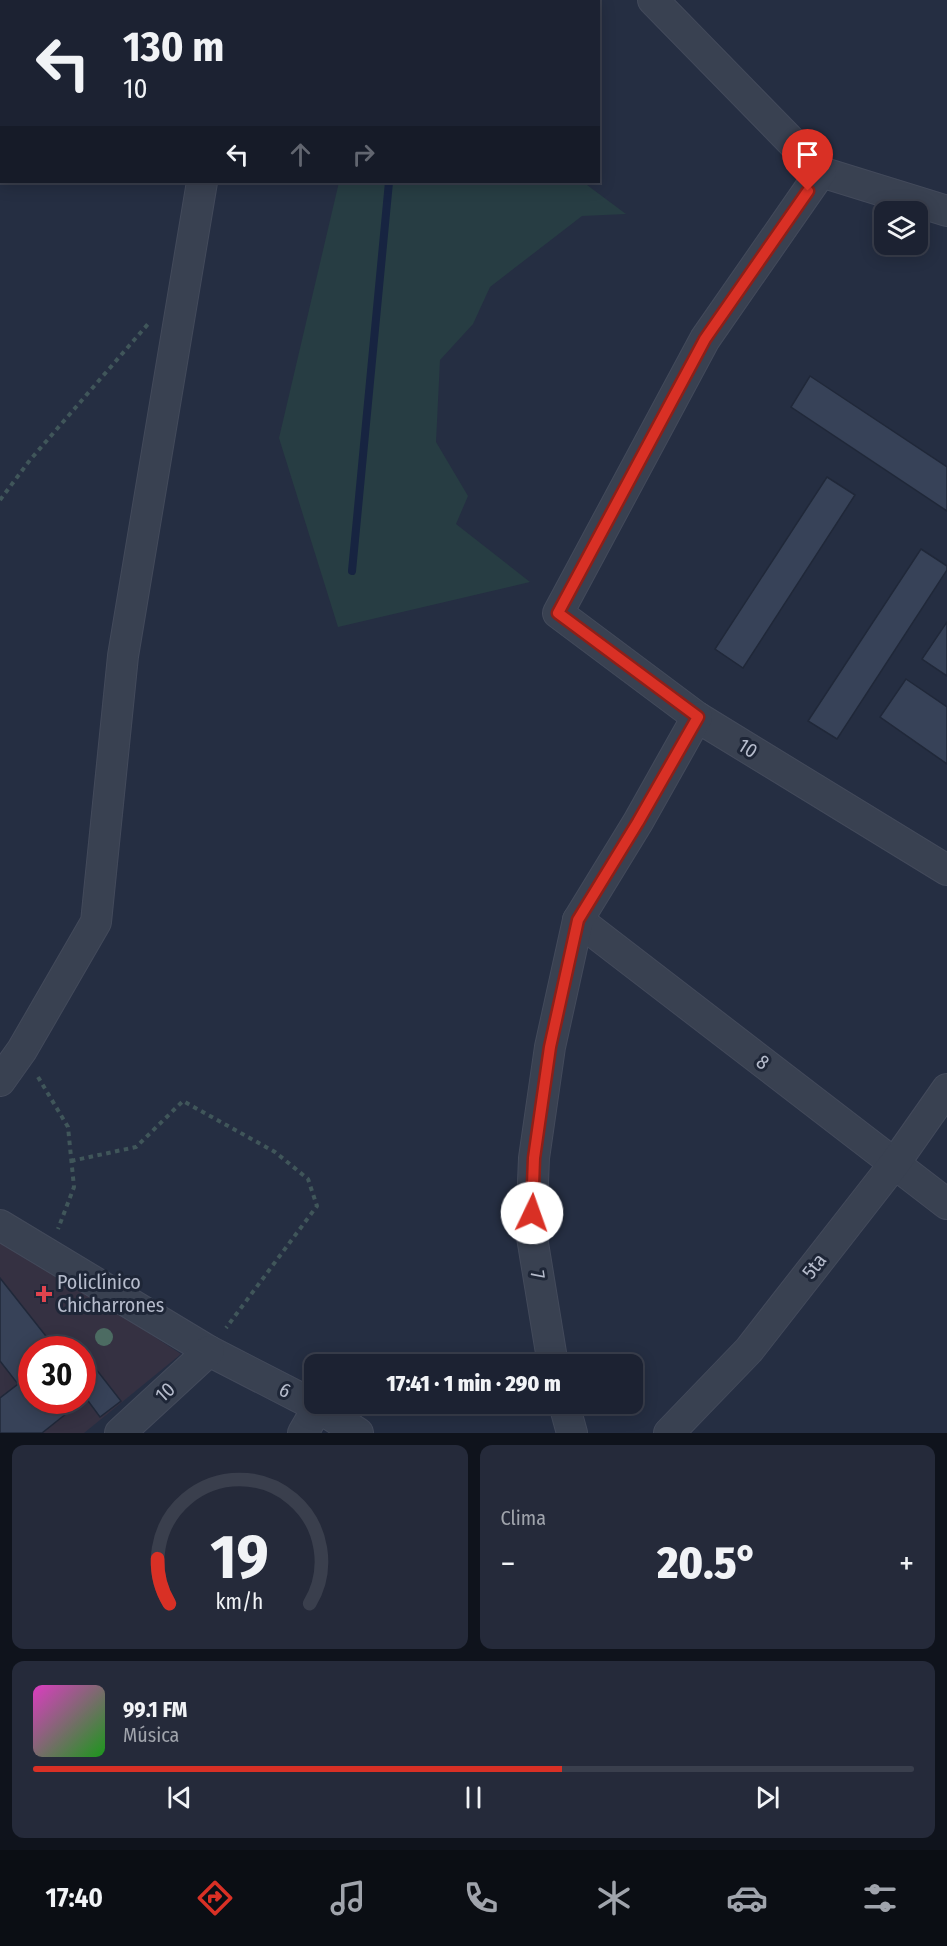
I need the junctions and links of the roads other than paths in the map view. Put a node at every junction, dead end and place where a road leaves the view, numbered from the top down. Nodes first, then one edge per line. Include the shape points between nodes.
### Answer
1 (653, 0) edge
2 (821, 172) junction
3 (202, 183) edge
4 (947, 211) edge
5 (698, 717) junction
6 (947, 870) edge
7 (578, 920) junction
8 (0, 1082) edge
9 (947, 1089) edge
10 (895, 1163) junction
11 (947, 1204) edge
12 (0, 1225) edge
13 (209, 1351) junction
14 (551, 1354) edge
15 (304, 1400) edge
16 (314, 1414) edge
17 (329, 1414) edge
18 (567, 1414) edge
19 (120, 1433) edge
20 (303, 1433) edge
21 (358, 1433) edge
22 (572, 1433) edge
23 (669, 1433) edge

1 - 2 street
2 - 4 street
2 - 5 street, 10 via 705,339 558,613
3 - 8 street via 123,656 96,922
5 - 6 street, 10
5 - 7 street, 7
7 - 10 street, 8
7 - 14 street, 7 via 550,1047 534,1158 531,1231
9 - 10 street, 5ta
10 - 11 street, 8
10 - 23 street, 5ta via 749,1350
12 - 13 street, 6
13 - 15 street, 6
13 - 19 street, 10
16 - 20 street
17 - 21 street, 6
18 - 22 street

